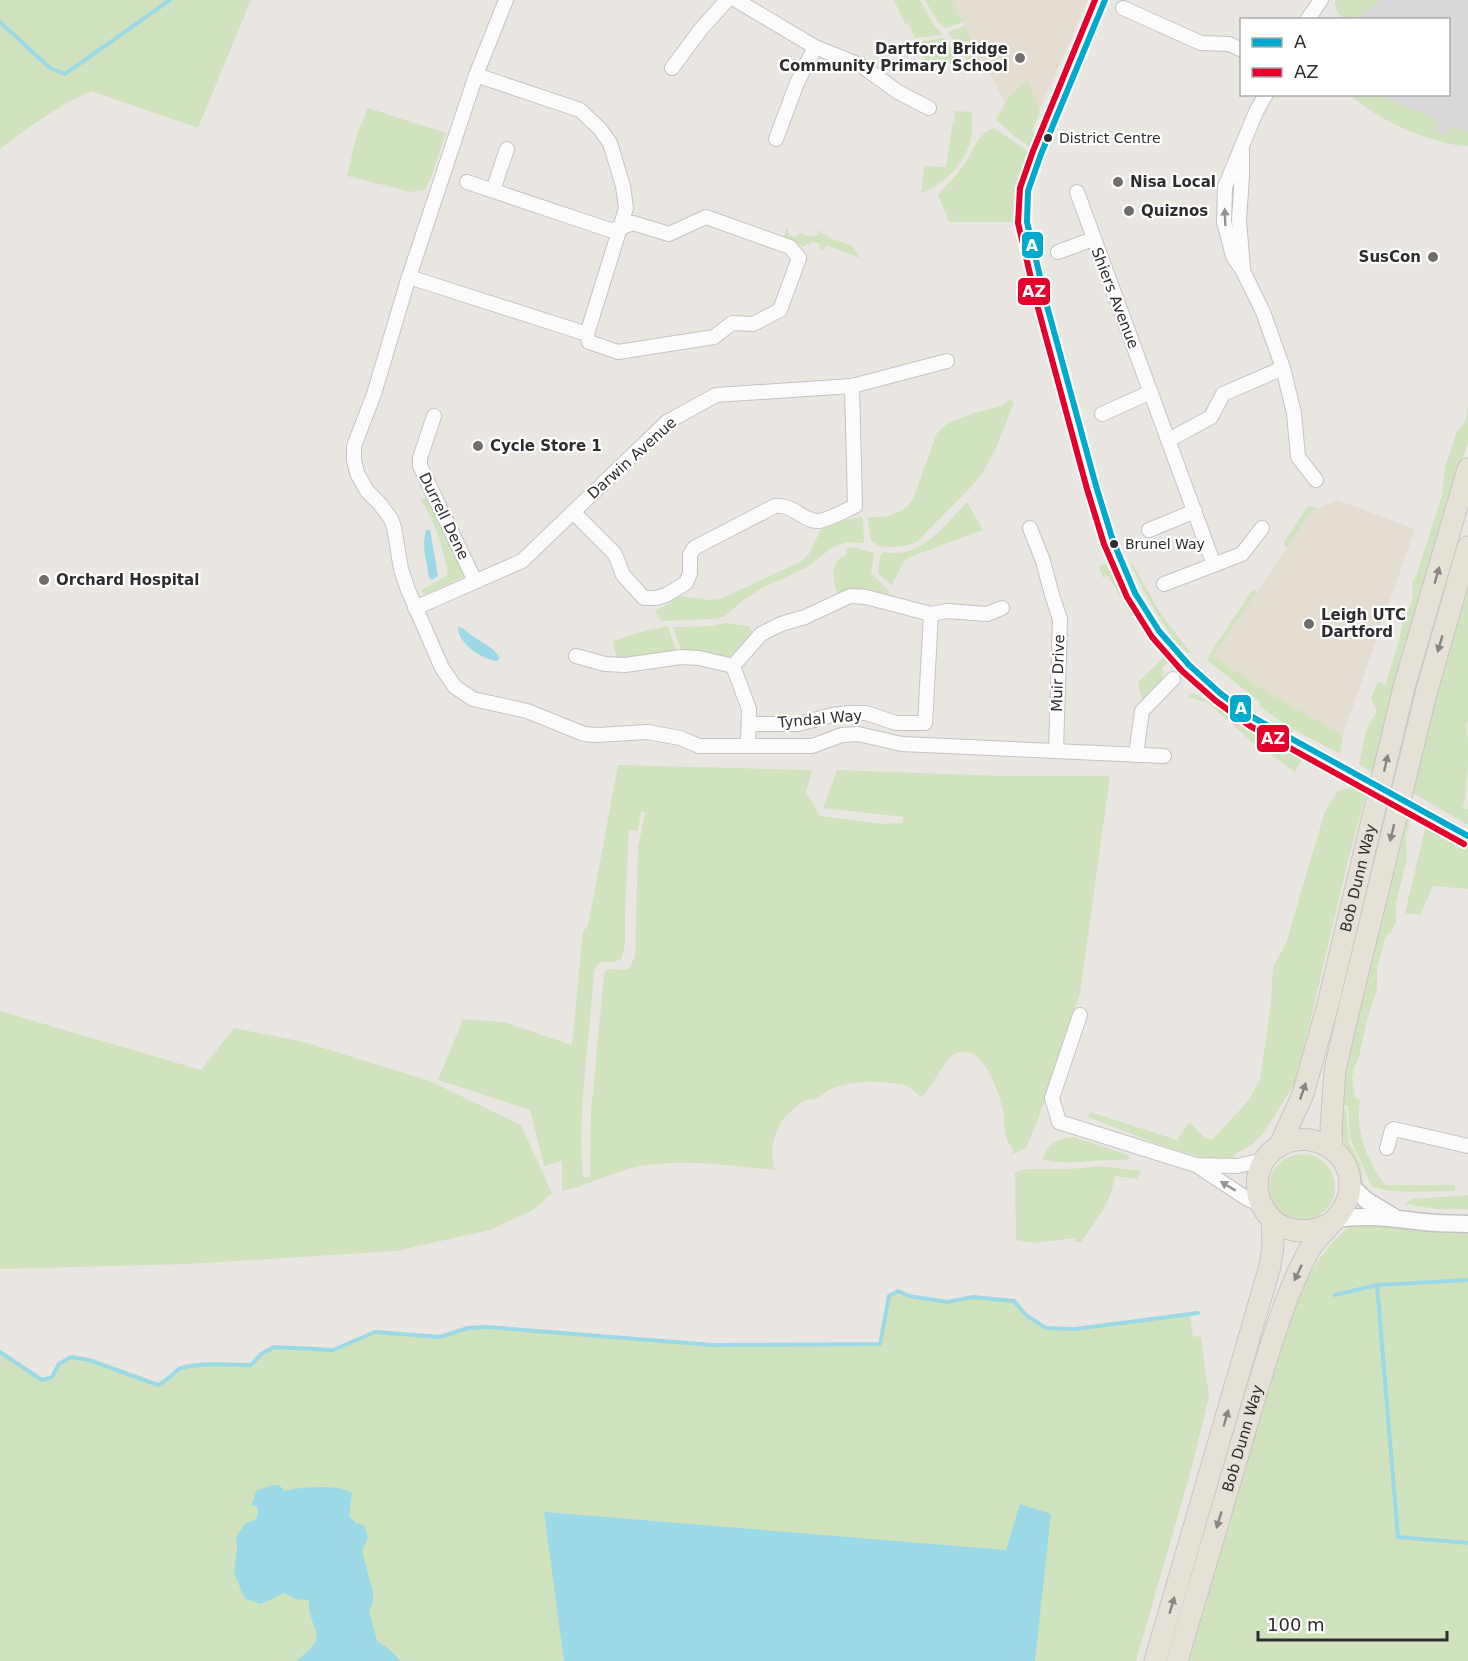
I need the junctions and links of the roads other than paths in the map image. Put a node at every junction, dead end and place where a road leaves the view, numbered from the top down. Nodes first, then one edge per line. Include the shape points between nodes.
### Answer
1 (506, 0) edge
2 (728, 0) edge
3 (736, 0) edge
4 (1321, 0) edge
5 (1123, 8) dead end
6 (1308, 18) edge
7 (815, 46) junction
8 (1240, 49) edge
9 (672, 68) dead end
10 (476, 75) junction
11 (1265, 96) edge
12 (929, 108) dead end
13 (776, 139) dead end
14 (507, 149) dead end
15 (467, 182) dead end
16 (492, 190) junction
17 (1077, 192) dead end
18 (620, 228) junction
19 (1093, 239) junction
20 (1058, 252) dead end
21 (409, 277) junction
22 (587, 334) junction
23 (947, 361) dead end
24 (1283, 368) junction
25 (852, 386) junction
26 (1151, 392) junction
27 (1102, 414) dead end
28 (434, 416) dead end
29 (1169, 440) junction
30 (1468, 470) edge
31 (1316, 480) dead end
32 (1195, 511) junction
33 (573, 512) junction
34 (1030, 528) dead end
35 (1262, 528) dead end
36 (1149, 530) dead end
37 (1468, 547) edge
38 (1214, 565) junction
39 (475, 581) junction
40 (1164, 584) dead end
41 (415, 608) junction
42 (1002, 609) dead end
43 (931, 614) junction
44 (576, 656) dead end
45 (734, 666) junction
46 (1173, 679) dead end
47 (749, 724) junction
48 (748, 746) junction
49 (1056, 751) junction
50 (1136, 755) junction
51 (1164, 756) dead end
52 (1080, 1016) dead end
53 (1280, 1145) junction
54 (1468, 1146) edge
55 (1332, 1148) junction
56 (1387, 1148) dead end
57 (1264, 1161) junction
58 (1196, 1165) junction
59 (1350, 1185) junction
60 (1267, 1212) junction
61 (1395, 1217) junction
62 (1333, 1222) junction
63 (1468, 1224) edge
64 (1155, 1661) edge
65 (1177, 1661) edge

1 - 10 street
2 - 9 street
3 - 7 street
4 - 6 street
5 - 8 street via 1201,43 1229,44
7 - 12 street via 862,66
7 - 13 street
10 - 18 street via 580,110 600,129 610,143 623,186 626,208
10 - 21 street
11 - 24 street via 1242,145 1239,220 1243,271
14 - 16 street
15 - 16 street
16 - 18 street via 610,231
17 - 19 street
18 - 22 street
18 - 22 street via 633,223 669,234 706,217 790,247 799,258 782,308 753,324 732,323 714,337 618,352 589,342
19 - 20 street, Shiers Avenue
19 - 26 street, Shiers Avenue
21 - 22 street
21 - 41 street via 354,446 354,460 362,484 394,527 401,570
23 - 25 street, Darwin Avenue
24 - 29 street via 1223,394 1211,417
24 - 31 street via 1294,413 1298,457
25 - 33 street, Darwin Avenue via 716,395 667,422
25 - 33 street via 855,506 815,521 790,507 775,506 694,548 686,583 666,595 649,599 640,595 623,575 615,554
26 - 27 street
26 - 29 street, Shiers Avenue
28 - 39 street, Durrell Dene via 420,466
29 - 32 street, Shiers Avenue
53 -> 30 main road, Bob Dunn Way via 1303,1094 1404,687
32 - 36 street
32 - 38 street, Shiers Avenue
33 - 39 street, Darwin Avenue via 522,561
34 - 49 street, Muir Drive via 1060,619
35 - 38 street via 1242,554
37 -> 55 main road, Bob Dunn Way via 1427,690 1335,1070
38 - 40 street
39 - 41 street, Darwin Avenue
41 - 48 street via 448,679 473,699 527,711 584,734 648,732 699,746
42 - 43 street via 987,614
43 - 45 street via 850,596 760,634
43 - 47 street, Tyndal Way via 925,723 896,723 866,713 849,713 798,724
44 - 45 street via 606,664 681,657
45 - 47 street via 746,696
46 - 50 street via 1142,711
47 - 48 street
48 - 49 street via 812,746 842,735 858,734 902,744
49 - 50 street
50 - 51 street
52 - 58 street via 1052,1098 1059,1122
53 - 55 main road via 1307,1139
53 - 57 main road
54 - 56 street via 1394,1129
55 - 59 main road via 1346,1165
57 - 58 street via 1237,1166
57 - 60 main road via 1257,1190
60 -> 58 street
59 - 61 street
59 - 62 main road via 1344,1209
60 - 62 main road via 1286,1228 1300,1232 1316,1231
64 -> 60 main road, Bob Dunn Way via 1270,1266 1273,1247
61 - 62 street via 1354,1216
61 - 63 street
62 -> 65 main road, Bob Dunn Way via 1312,1246 1276,1327

